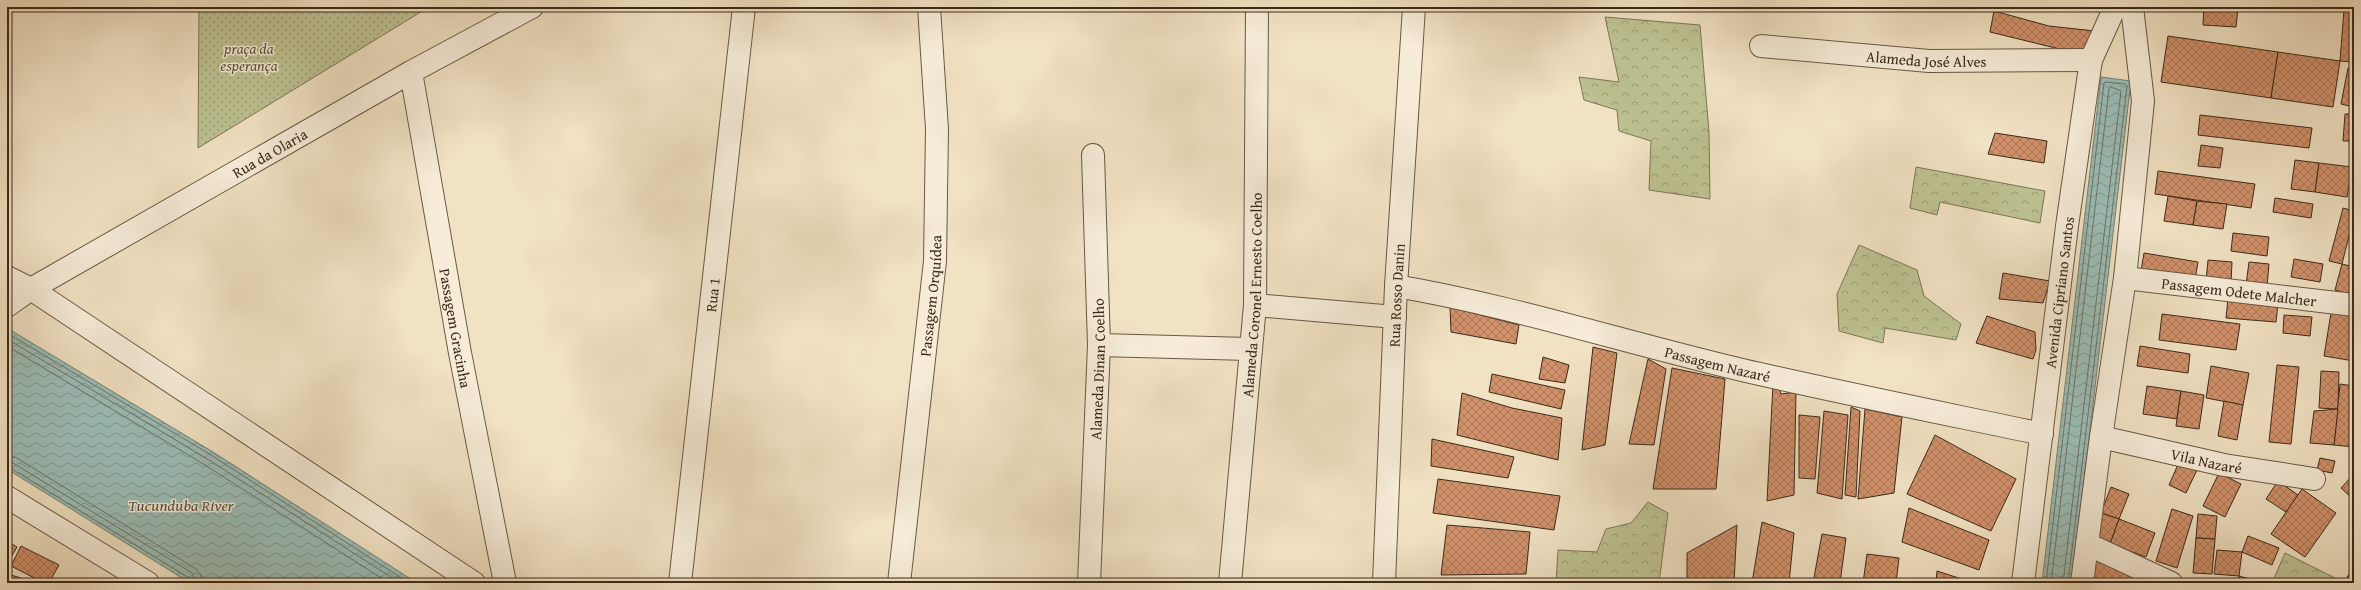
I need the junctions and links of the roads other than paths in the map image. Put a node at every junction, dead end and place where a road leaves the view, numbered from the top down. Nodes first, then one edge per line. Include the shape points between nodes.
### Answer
1 (532, 7) edge
2 (744, 7) edge
3 (929, 7) edge
4 (1257, 7) edge
5 (1414, 7) edge
6 (2115, 7) edge
7 (2132, 7) edge
8 (1761, 46) dead end
9 (2091, 60) junction
10 (411, 72) junction
11 (1093, 155) dead end
12 (7, 277) edge
13 (2125, 278) junction
14 (1396, 286) junction
15 (30, 289) junction
16 (1254, 305) junction
17 (2354, 305) edge
18 (7, 306) edge
19 (1395, 317) junction
20 (1099, 345) junction
21 (1249, 349) junction
22 (2042, 434) junction
23 (2100, 437) junction
24 (2314, 479) dead end
25 (7, 497) edge
26 (2087, 544) junction
27 (148, 583) edge
28 (474, 583) edge
29 (505, 583) edge
30 (680, 583) edge
31 (899, 583) edge
32 (1089, 583) edge
33 (1230, 583) edge
34 (1384, 583) edge
35 (2023, 583) edge
36 (2082, 583) edge
37 (2171, 583) edge

1 - 10 street, Rua da Olaria
2 - 30 street, Rua 1
3 - 31 street, Passagem Orquídea via 937,129 935,260
4 - 16 street, Alameda Coronel Ernesto Coelho
5 - 14 street, Rua Rosso Danin
6 - 9 street, Avenida Cipriano Santos
7 - 13 street via 2143,101
8 - 9 street, Alameda José Alves via 1929,61
9 - 22 street, Avenida Cipriano Santos via 2064,248
10 - 15 street, Rua da Olaria
10 - 29 street, Passagem Gracinha via 460,353
11 - 20 street, Alameda Dinan Coelho
12 - 15 street
13 - 17 street, Passagem Odete Malcher
13 - 23 street
14 - 19 street, Rua Rosso Danin
14 - 22 street, Passagem Nazaré via 1438,293 1596,331 1741,370
15 - 18 street, Rua da Olaria
15 - 28 street
16 - 19 street
16 - 21 street, Alameda Coronel Ernesto Coelho
19 - 34 street, Rua Rosso Danin
20 - 21 street
20 - 32 street, Alameda Dinan Coelho
21 - 33 street, Alameda Coronel Ernesto Coelho
22 - 35 street, Avenida Cipriano Santos
23 - 24 street, Vila Nazaré via 2224,465
23 - 26 street
25 - 27 street
26 - 36 street
26 - 37 street

